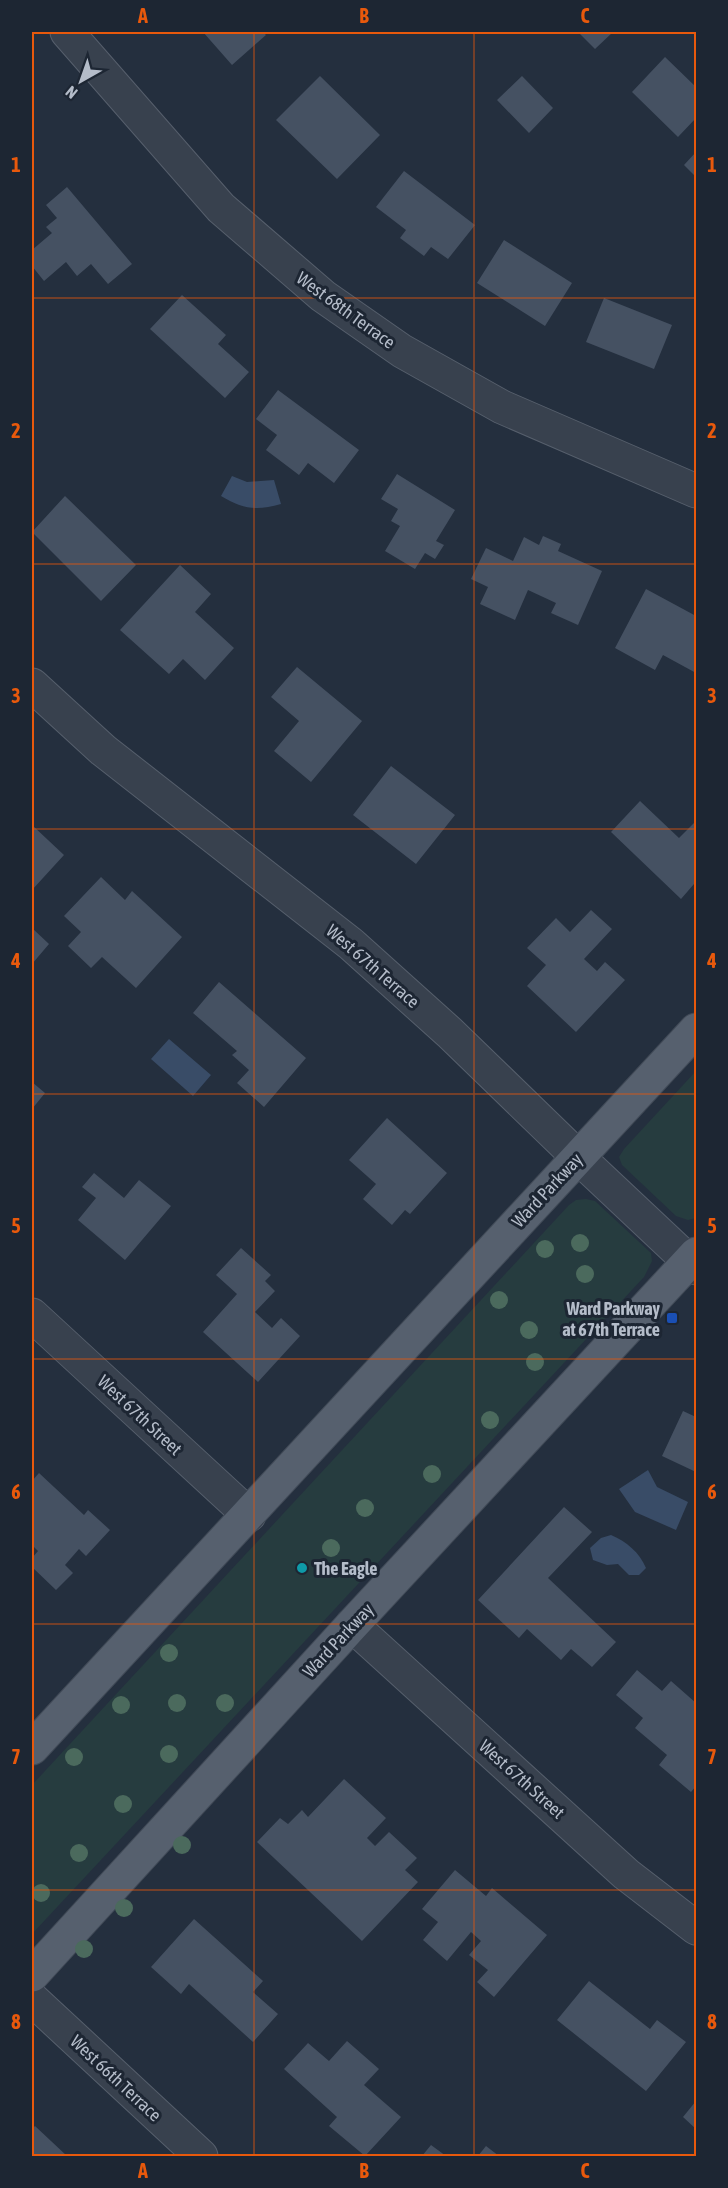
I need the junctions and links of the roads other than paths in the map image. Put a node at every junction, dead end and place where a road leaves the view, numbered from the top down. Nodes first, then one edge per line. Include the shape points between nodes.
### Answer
1 (67, 32) edge
2 (696, 490) edge
3 (32, 685) edge
4 (696, 1030) edge
5 (578, 1157) junction
6 (694, 1261) edge
7 (32, 1315) edge
8 (249, 1515) junction
9 (352, 1625) junction
10 (32, 1748) edge
11 (696, 1928) edge
12 (32, 1976) edge
13 (32, 1999) edge
14 (201, 2157) edge

1 - 2 street, West 68th Terrace via 222,208 323,296 402,351 502,407
3 - 5 street, West 67th Terrace via 103,750 351,944
4 - 5 main road, Ward Parkway
5 - 6 street, West 67th Terrace
5 - 8 main road, Ward Parkway
6 - 9 main road, Ward Parkway
7 - 8 street, West 67th Street
8 - 10 main road, Ward Parkway
9 - 11 street, West 67th Street via 626,1874
9 - 12 main road, Ward Parkway
13 - 14 street, West 66th Terrace

